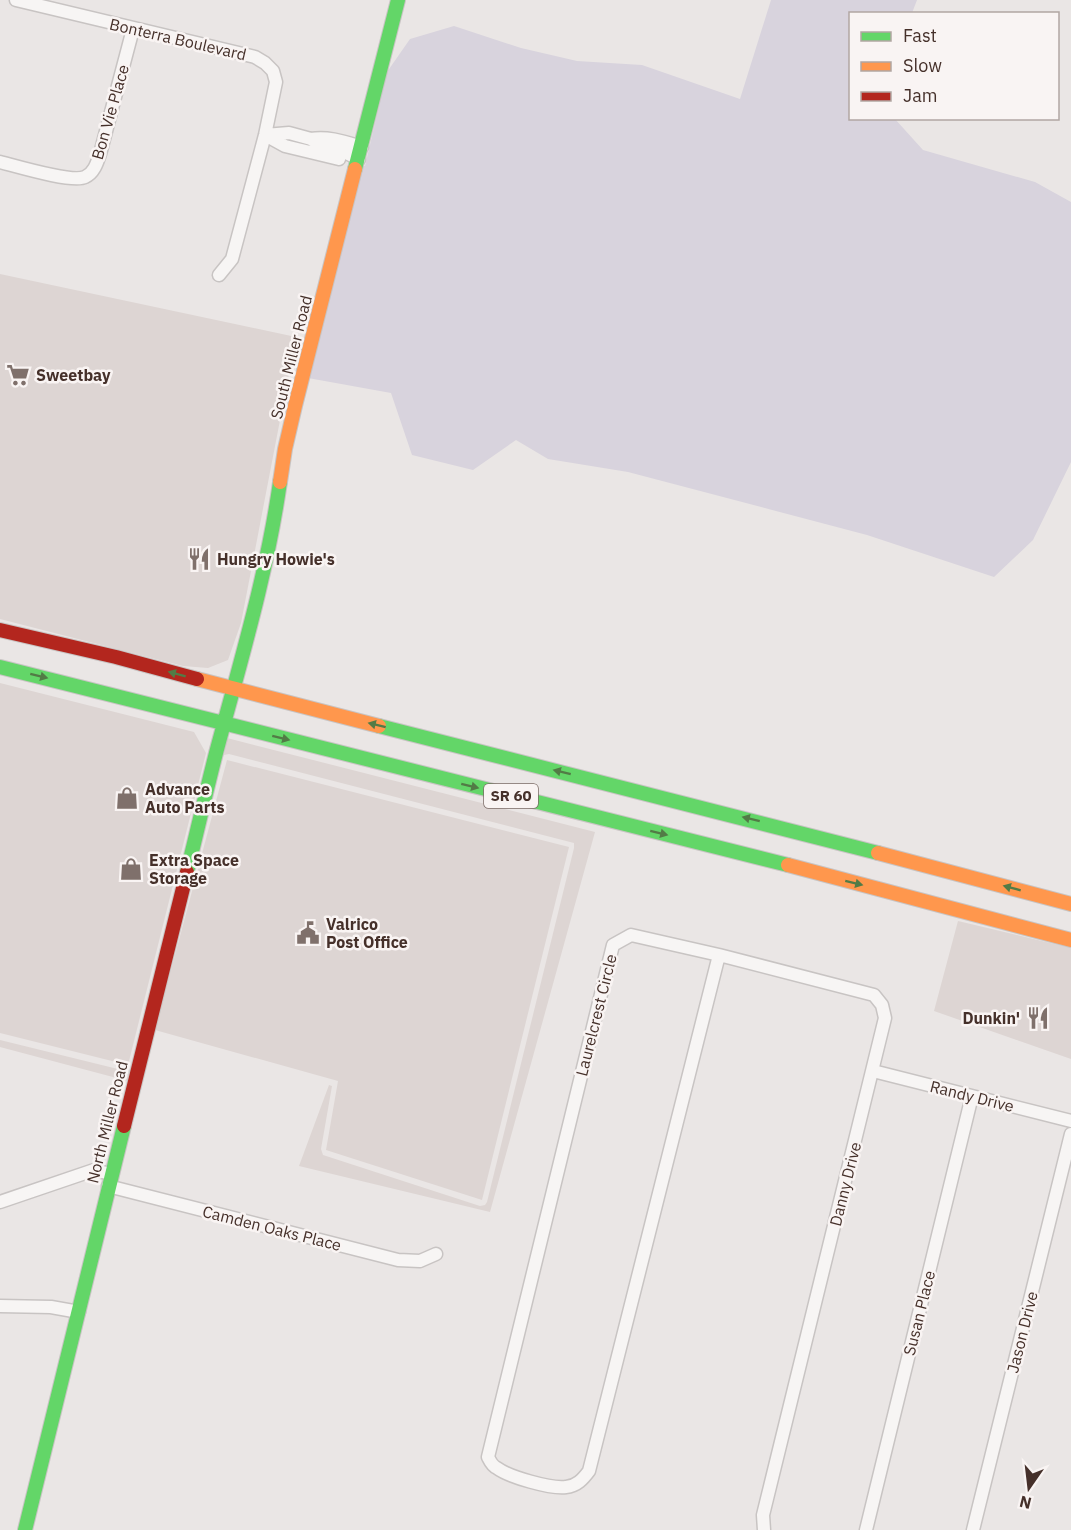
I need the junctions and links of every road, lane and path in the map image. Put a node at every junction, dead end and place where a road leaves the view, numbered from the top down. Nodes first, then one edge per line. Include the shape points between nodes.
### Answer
1 (15, 0) edge
2 (398, 0) edge
3 (133, 29) junction
4 (265, 135) junction
5 (360, 153) junction
6 (0, 162) edge
7 (219, 275) dead end
8 (0, 630) edge
9 (0, 666) edge
10 (234, 689) junction
11 (224, 723) junction
12 (629, 807) junction
13 (1071, 904) edge
14 (1071, 927) edge
15 (1040, 931) junction
16 (1071, 940) edge
17 (719, 954) junction
18 (873, 1071) junction
19 (972, 1096) junction
20 (1071, 1121) edge
21 (1071, 1134) edge
22 (110, 1180) junction
23 (0, 1202) edge
24 (436, 1254) dead end
25 (0, 1306) edge
26 (79, 1312) junction
27 (26, 1530) edge
28 (764, 1530) edge
29 (866, 1530) edge
30 (973, 1530) edge

1 - 3 street, Bonterra Boulevard
2 - 5 main road, South Miller Road
3 - 4 street, Bonterra Boulevard via 255,57 265,63 276,82
3 - 6 street, Bon Vie Place via 94,170 84,178 68,178
4 - 5 street via 289,133 321,146
4 - 5 street via 285,146 340,159
4 - 7 street, Bonterra Boulevard via 232,259
5 - 10 main road, South Miller Road via 295,406 269,546
10 -> 8 main road, SR 60
9 -> 11 main road, SR 60
10 - 11 main road, South Miller Road
12 -> 10 main road, SR 60
11 -> 12 main road, SR 60
11 - 22 main road, North Miller Road
13 -> 12 main road, SR 60 via 817,836
12 -> 15 main road, SR 60
14 - 15 main road
15 - 16 main road, SR 60
17 - 17 street, Laurelcrest Circle via 631,935 613,945 488,1457 494,1467 508,1475 566,1487 580,1483 589,1471
17 - 18 street, Danny Drive via 874,995 885,1018
18 - 19 street, Randy Drive
18 - 28 street, Danny Drive via 763,1515
19 - 20 street, Randy Drive
19 - 29 street, Susan Place
21 - 30 street, Jason Drive
22 - 23 street, Camden Oaks Place via 94,1170
22 - 24 street, Camden Oaks Place via 398,1260 420,1261
22 - 26 main road, North Miller Road
25 - 26 street
26 - 27 main road, North Miller Road

